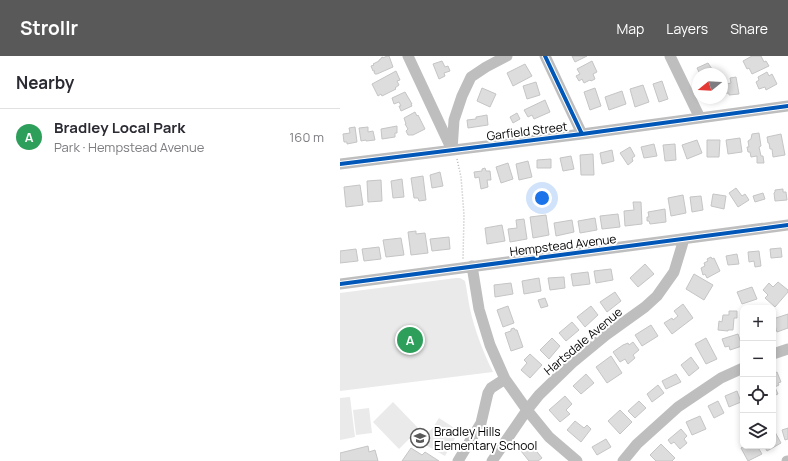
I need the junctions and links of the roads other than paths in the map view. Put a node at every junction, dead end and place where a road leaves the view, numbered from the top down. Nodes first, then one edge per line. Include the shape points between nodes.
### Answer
1 (408, 56) edge
2 (507, 56) edge
3 (545, 56) edge
4 (670, 56) edge
5 (788, 106) edge
6 (700, 118) junction
7 (582, 134) junction
8 (455, 150) junction
9 (340, 164) edge
10 (788, 225) edge
11 (684, 239) junction
12 (467, 267) junction
13 (340, 284) edge
14 (788, 349) edge
15 (776, 352) edge
16 (740, 369) edge
17 (505, 379) junction
18 (527, 410) junction
19 (458, 461) edge
20 (492, 461) edge
21 (577, 461) edge
22 (623, 461) edge

1 - 8 street
2 - 8 street via 471,77 454,120
3 - 7 street
4 - 6 street
5 - 6 street, Garfield Street
6 - 7 street, Garfield Street
7 - 8 street, Garfield Street
8 - 9 street, Garfield Street
10 - 11 street, Hempstead Avenue
11 - 12 street, Hempstead Avenue
11 - 18 street, Hartsdale Avenue via 674,272 657,296 572,363
12 - 13 street, Hempstead Avenue
12 - 17 street via 490,345
14 - 15 street
16 - 22 street via 721,378 678,407 637,444
17 - 18 street
17 - 19 street via 488,393 482,424
18 - 20 street, Hartsdale Avenue
18 - 21 street via 549,437

